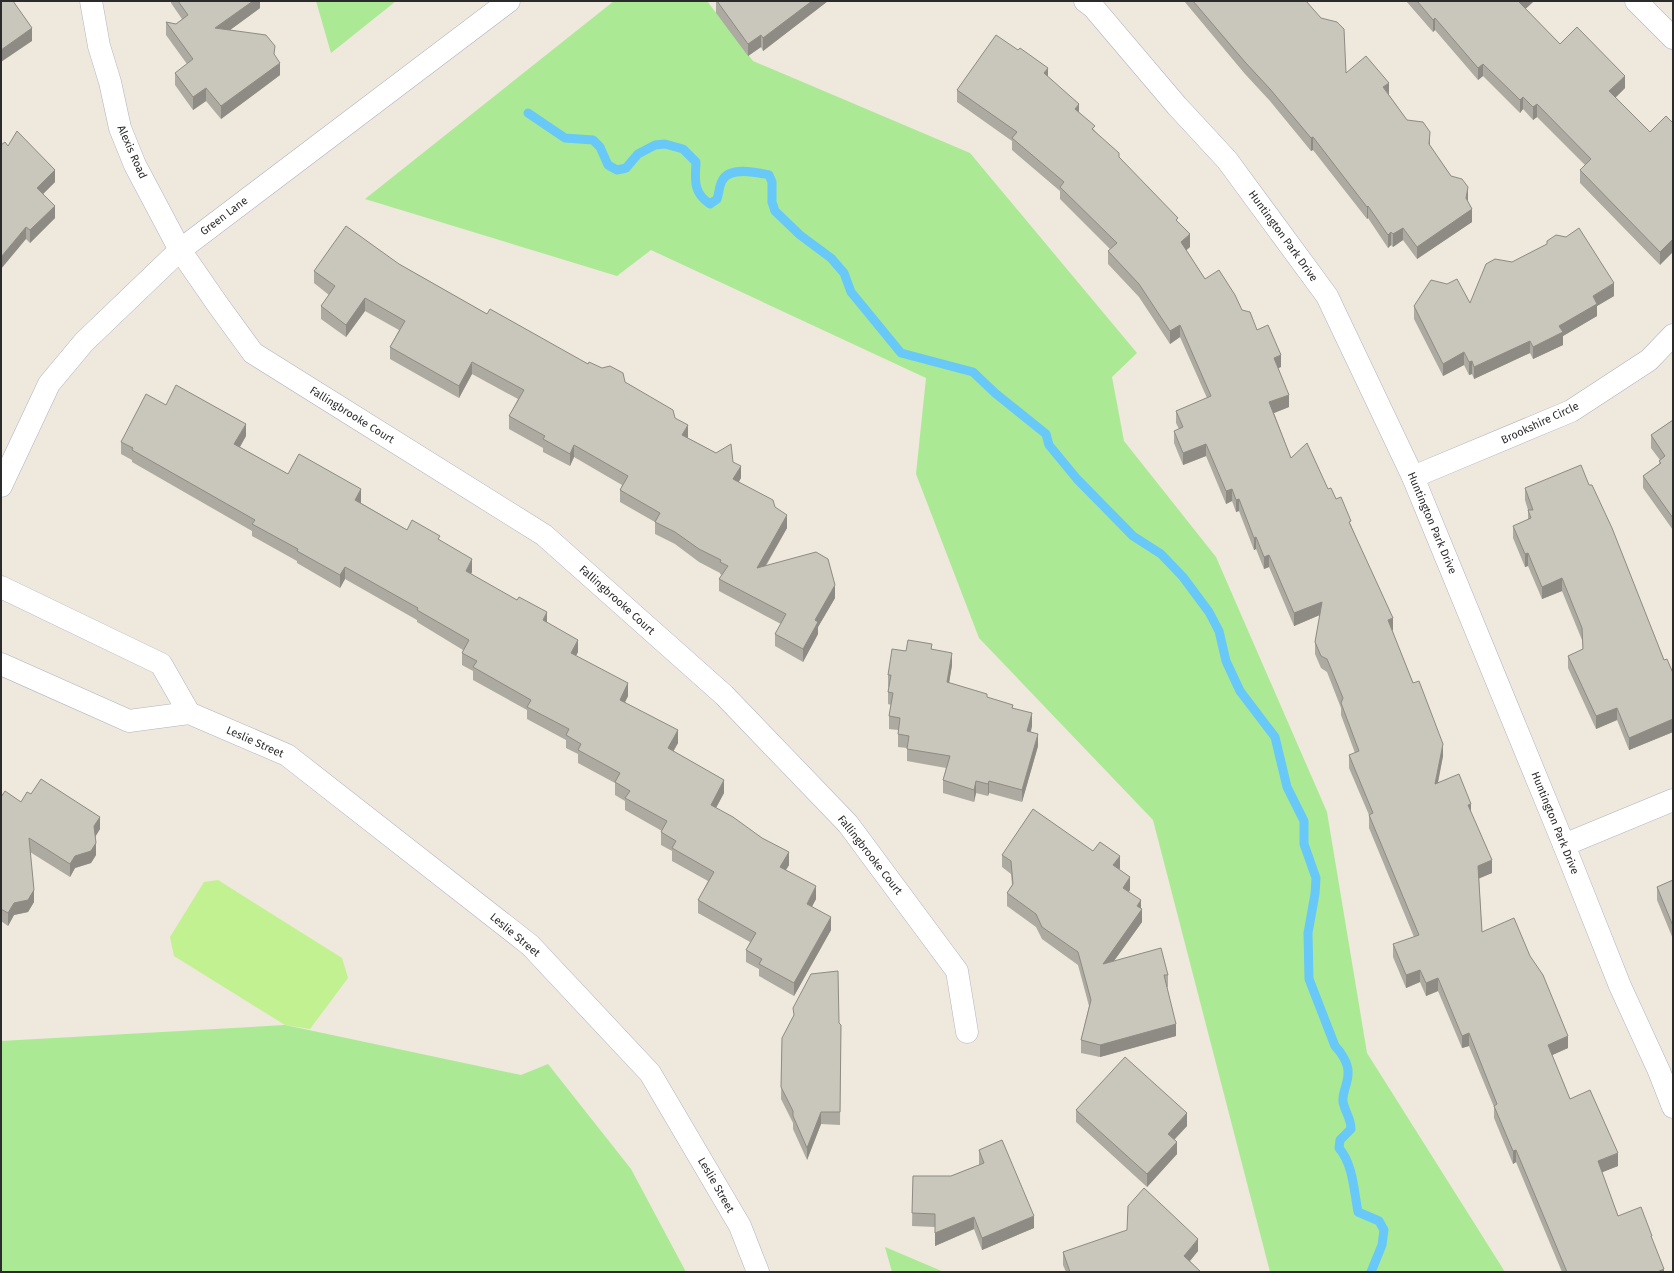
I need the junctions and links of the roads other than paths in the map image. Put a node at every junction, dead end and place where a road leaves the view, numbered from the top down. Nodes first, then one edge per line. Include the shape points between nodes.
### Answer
1 (91, 1) edge
2 (509, 1) edge
3 (1085, 1) edge
4 (1636, 1) edge
5 (1673, 38) edge
6 (180, 250) junction
7 (1673, 335) edge
8 (1413, 477) junction
9 (1, 486) edge
10 (1, 587) edge
11 (1, 664) edge
12 (189, 713) junction
13 (1673, 800) edge
14 (1564, 845) junction
15 (967, 1032) dead end
16 (1673, 1107) edge
17 (758, 1272) edge

1 - 6 street, Alexis Road via 98,46 110,82 120,128 135,165
2 - 6 street, Green Lane
3 - 8 street, Huntington Park Drive via 1228,160 1328,296
4 - 5 street
6 - 9 street, Green Lane via 84,342 49,384
6 - 15 street, Fallingbrooke Court via 253,353 544,535 724,695 848,824 957,971
7 - 8 street, Brookshire Circle via 1649,360 1571,411
8 - 14 street, Huntington Park Drive
10 - 12 street via 161,664
11 - 12 street via 129,721
12 - 17 street, Leslie Street via 286,755 530,944 650,1073 740,1226
13 - 14 street
14 - 16 street, Huntington Park Drive via 1620,986

